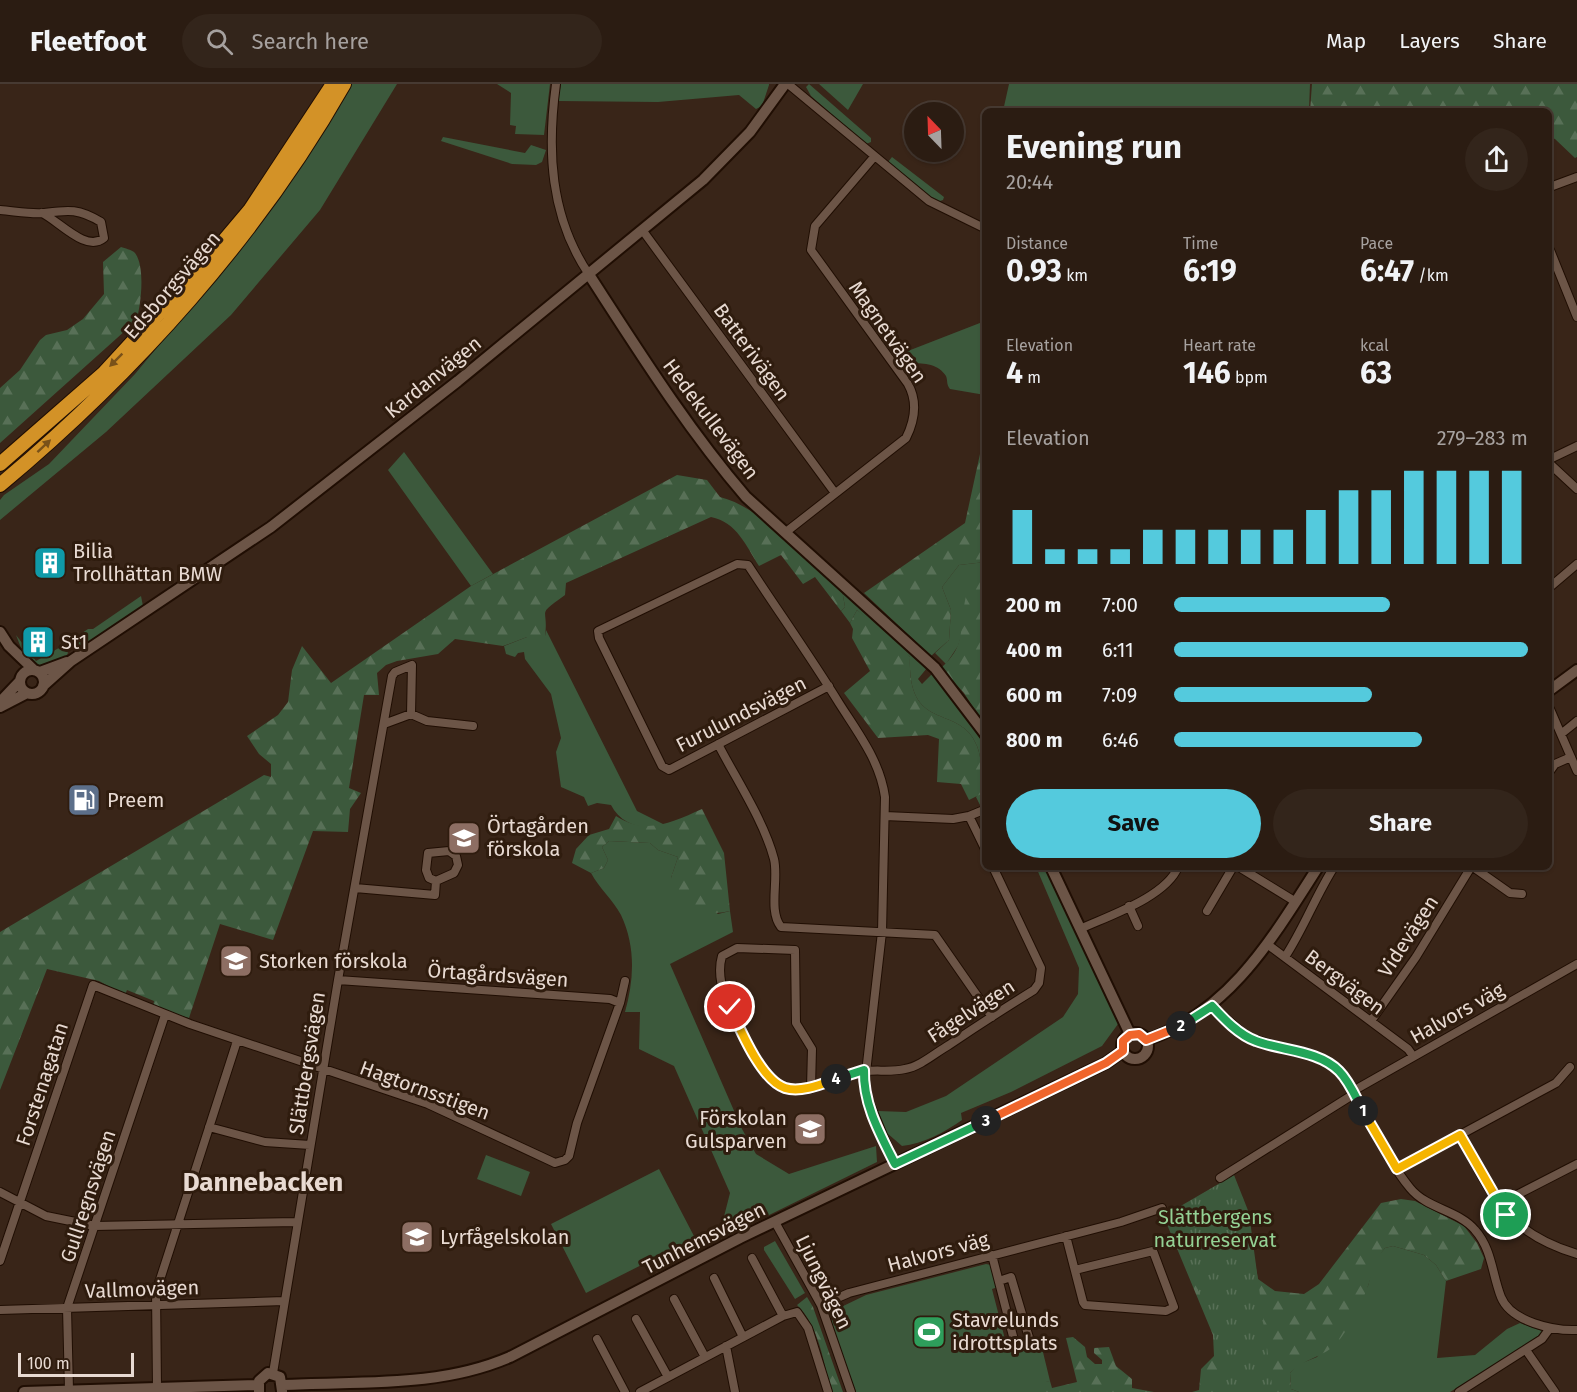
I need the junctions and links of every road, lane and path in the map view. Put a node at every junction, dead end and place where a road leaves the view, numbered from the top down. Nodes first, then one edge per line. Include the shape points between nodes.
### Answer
1 (333, 84) edge
2 (344, 84) edge
3 (556, 84) edge
4 (787, 84) edge
5 (874, 157) junction
6 (1577, 177) edge
7 (1552, 186) edge
8 (0, 210) edge
9 (42, 213) junction
10 (982, 227) edge
11 (643, 231) junction
12 (1552, 255) edge
13 (588, 273) junction
14 (1577, 317) edge
15 (1577, 446) edge
16 (1552, 458) edge
17 (0, 464) edge
18 (1552, 466) edge
19 (0, 485) edge
20 (1577, 489) edge
21 (835, 493) junction
22 (786, 532) junction
23 (1577, 564) edge
24 (1552, 585) edge
25 (0, 632) edge
26 (9, 646) junction
27 (70, 661) junction
28 (1577, 670) edge
29 (37, 671) junction
30 (20, 679) junction
31 (43, 686) junction
32 (829, 686) junction
33 (1552, 689) edge
34 (27, 693) junction
35 (0, 702) edge
36 (0, 707) edge
37 (411, 714) junction
38 (1552, 714) edge
39 (1577, 721) edge
40 (384, 724) junction
41 (473, 726) dead end
42 (982, 730) edge
43 (1561, 734) junction
44 (718, 744) junction
45 (1571, 758) junction
46 (1552, 768) edge
47 (1577, 771) edge
48 (982, 811) edge
49 (885, 816) junction
50 (969, 816) junction
51 (982, 843) edge
52 (994, 870) edge
53 (1052, 870) edge
54 (1177, 870) edge
55 (1231, 870) edge
56 (1244, 870) edge
57 (1316, 870) edge
58 (1332, 870) edge
59 (1470, 870) edge
60 (1476, 870) edge
61 (436, 881) junction
62 (355, 888) junction
63 (1522, 894) dead end
64 (1296, 902) junction
65 (1129, 906) junction
66 (1207, 910) dead end
67 (1138, 926) dead end
68 (1080, 928) junction
69 (882, 932) junction
70 (1267, 944) junction
71 (1285, 957) junction
72 (1577, 964) edge
73 (338, 980) junction
74 (625, 981) dead end
75 (93, 985) joint
76 (620, 1003) junction
77 (1212, 1006) junction
78 (165, 1015) junction
79 (992, 1017) junction
80 (1371, 1021) junction
81 (1130, 1035) junction
82 (1146, 1040) junction
83 (237, 1041) junction
84 (1123, 1051) junction
85 (1413, 1056) junction
86 (1570, 1067) dead end
87 (864, 1070) junction
88 (323, 1071) junction
89 (811, 1087) junction
90 (1353, 1092) junction
91 (209, 1127) junction
92 (1460, 1135) junction
93 (310, 1145) junction
94 (895, 1164) junction
95 (1577, 1164) edge
96 (1397, 1169) junction
97 (1220, 1178) dead end
98 (0, 1192) edge
99 (20, 1204) junction
100 (1499, 1204) junction
101 (1162, 1208) dead end
102 (297, 1222) junction
103 (775, 1222) junction
104 (177, 1225) junction
105 (95, 1226) junction
106 (1066, 1236) junction
107 (1577, 1254) edge
108 (992, 1255) junction
109 (752, 1258) dead end
110 (0, 1261) edge
111 (1075, 1270) junction
112 (714, 1278) dead end
113 (999, 1281) junction
114 (674, 1299) dead end
115 (284, 1301) junction
116 (155, 1304) junction
117 (821, 1305) junction
118 (67, 1308) junction
119 (0, 1310) edge
120 (783, 1316) junction
121 (636, 1319) dead end
122 (1550, 1328) junction
123 (1577, 1330) edge
124 (743, 1337) junction
125 (597, 1339) dead end
126 (1030, 1341) dead end
127 (1015, 1344) dead end
128 (726, 1346) junction
129 (1526, 1350) junction
130 (705, 1357) junction
131 (273, 1374) junction
132 (668, 1377) junction
133 (158, 1388) junction
134 (259, 1389) edge
135 (282, 1389) edge
136 (69, 1390) junction
137 (122, 1391) edge
138 (24, 1392) edge
139 (625, 1392) edge
140 (640, 1392) edge
141 (735, 1392) edge
142 (828, 1392) edge
143 (850, 1392) edge
144 (1459, 1392) edge
145 (1556, 1392) edge

1 -> 17 highway, Edsborgsvägen via 250,210 207,261 104,373
19 -> 2 highway, Edsborgsvägen via 112,381 214,268 291,169
3 - 13 street, Hedekullevägen via 550,147 552,177 559,211
4 - 5 street
4 - 11 street, Kardanvägen via 729,155
5 - 10 street via 929,201
5 - 21 street, Magnetvägen via 815,226 811,250 908,384 915,400 914,416 906,438
6 - 7 street
8 - 9 street
9 - 9 street via 88,243 99,243 104,238 102,222 92,217 66,209
11 - 13 street, Kardanvägen
11 - 21 street, Batterivägen
12 - 14 street
13 - 22 street, Hedekullevägen via 701,441 746,497
13 - 27 street, Kardanvägen via 280,520
15 - 16 street
18 - 20 street
21 - 22 street, Magnetvägen
22 - 42 street, Hedekullevägen via 935,668
23 - 24 street
25 - 26 street
26 - 29 street
26 - 30 street
27 - 29 street, Kardanvägen
27 - 31 street, Kardanvägen
28 - 33 street
29 - 30 street via 26,671
29 - 31 street via 44,679
30 - 34 street
30 - 35 street
31 - 34 street via 37,693
32 - 44 street, Furulundsvägen
32 - 44 street, Furulundsvägen via 748,565 742,563 599,629 598,638 662,766 669,770
32 - 49 street, Furulundsvägen via 874,758 883,779
34 - 36 street
37 - 40 street
37 - 40 street, Slättbergsvägen via 412,665 392,676
37 - 41 street via 427,721
38 - 43 street
39 - 43 street
40 - 62 street, Slättbergsvägen
43 - 45 street
44 - 69 street via 771,848 776,874 776,916 781,927
45 - 46 street
45 - 47 street
48 - 50 street
49 - 50 street
49 - 69 street, Furulundsvägen
50 - 51 street
52 - 79 street, Fågelvägen via 1042,975 1034,990
53 - 68 street
54 - 65 street via 1159,890
55 - 66 street
56 - 64 street
57 - 64 street
58 - 71 street, Bergvägen
59 - 80 street, Videvägen
60 - 63 street via 1510,893
61 - 61 street via 454,873 458,865 456,856 449,851 428,853 426,870 429,878
61 - 62 street via 435,895
62 - 73 street, Slättbergsvägen
64 - 70 street
65 - 67 street
65 - 68 street
68 - 81 street
69 - 79 street via 935,935
69 - 87 street, Furulundsvägen
70 - 71 street, Bergvägen
70 - 77 street via 1238,982
71 - 80 street, Bergvägen
72 - 85 street, Halvors väg
73 - 76 street, Örtagårdsvägen via 610,999
73 - 88 street, Slättbergsvägen
74 - 76 street, Hagtornsstigen
75 - 78 street, Hagtornsstigen
75 - 99 street, Forstenagatan
76 - 88 street, Hagtornsstigen via 569,1156 559,1162 428,1104
77 - 82 street via 1170,1032
77 - 90 street via 1254,1041 1323,1060 1339,1071
78 - 83 street, Hagtornsstigen
78 - 105 street, Gullregnsvägen
79 - 87 street, Fågelvägen via 906,1069
80 - 85 street, Bergvägen
81 - 82 street via 1139,1034
81 - 84 street via 1123,1041
82 - 84 street via 1148,1050 1141,1058 1131,1058
83 - 88 street, Hagtornsstigen
83 - 91 street
84 - 94 street, Tunhemsvägen via 1106,1063
85 - 90 street, Halvors väg
86 - 92 street via 1556,1083
87 - 89 street
87 - 94 street, Furulundsvägen via 869,1107
88 - 93 street, Slättbergsvägen
89 - 89 street via 785,1088 773,1080 753,1052 730,1007 721,978 719,966 722,956 729,951 795,950 796,1023 812,1049
90 - 96 street
90 - 97 street, Halvors väg
91 - 93 street via 265,1142
91 - 104 street
92 - 96 street
92 - 100 street
93 - 102 street, Slättbergsvägen
94 - 103 street, Tunhemsvägen
95 - 100 street
96 - 122 street via 1418,1196 1474,1228 1508,1307
98 - 99 street
99 - 105 street via 46,1216
99 - 110 street, Forstenagatan
100 - 107 street via 1525,1231
101 - 106 street, Halvors väg
102 - 104 street
102 - 115 street, Slättbergsvägen
103 - 117 street, Ljungvägen
103 - 135 street, Tunhemsvägen via 480,1370 454,1377
104 - 105 street
104 - 116 street
105 - 118 street, Gullregnsvägen
106 - 108 street, Halvors väg
106 - 111 street
108 - 113 street
108 - 117 street, Halvors väg via 849,1293
109 - 120 street
111 - 111 street via 1085,1305 1166,1311 1174,1307 1153,1251
112 - 124 street
113 - 126 street via 1011,1277
113 - 127 street
114 - 130 street
115 - 116 street, Vallmovägen
115 - 131 street, Slättbergsvägen
116 - 118 street, Vallmovägen
116 - 133 street
117 - 143 street, Ljungvägen
118 - 119 street, Vallmovägen
118 - 136 street, Gullregnsvägen
120 - 124 street
120 - 142 street via 797,1311 801,1314
121 - 132 street
122 - 123 street
122 - 129 street via 1548,1334
124 - 128 street
125 - 139 street
128 - 130 street
128 - 141 street
129 - 144 street
129 - 145 street
130 - 132 street
131 - 134 street via 261,1378
131 - 135 street via 280,1377
132 - 140 street
133 - 134 street
133 - 137 street
136 - 137 street
136 - 138 street

